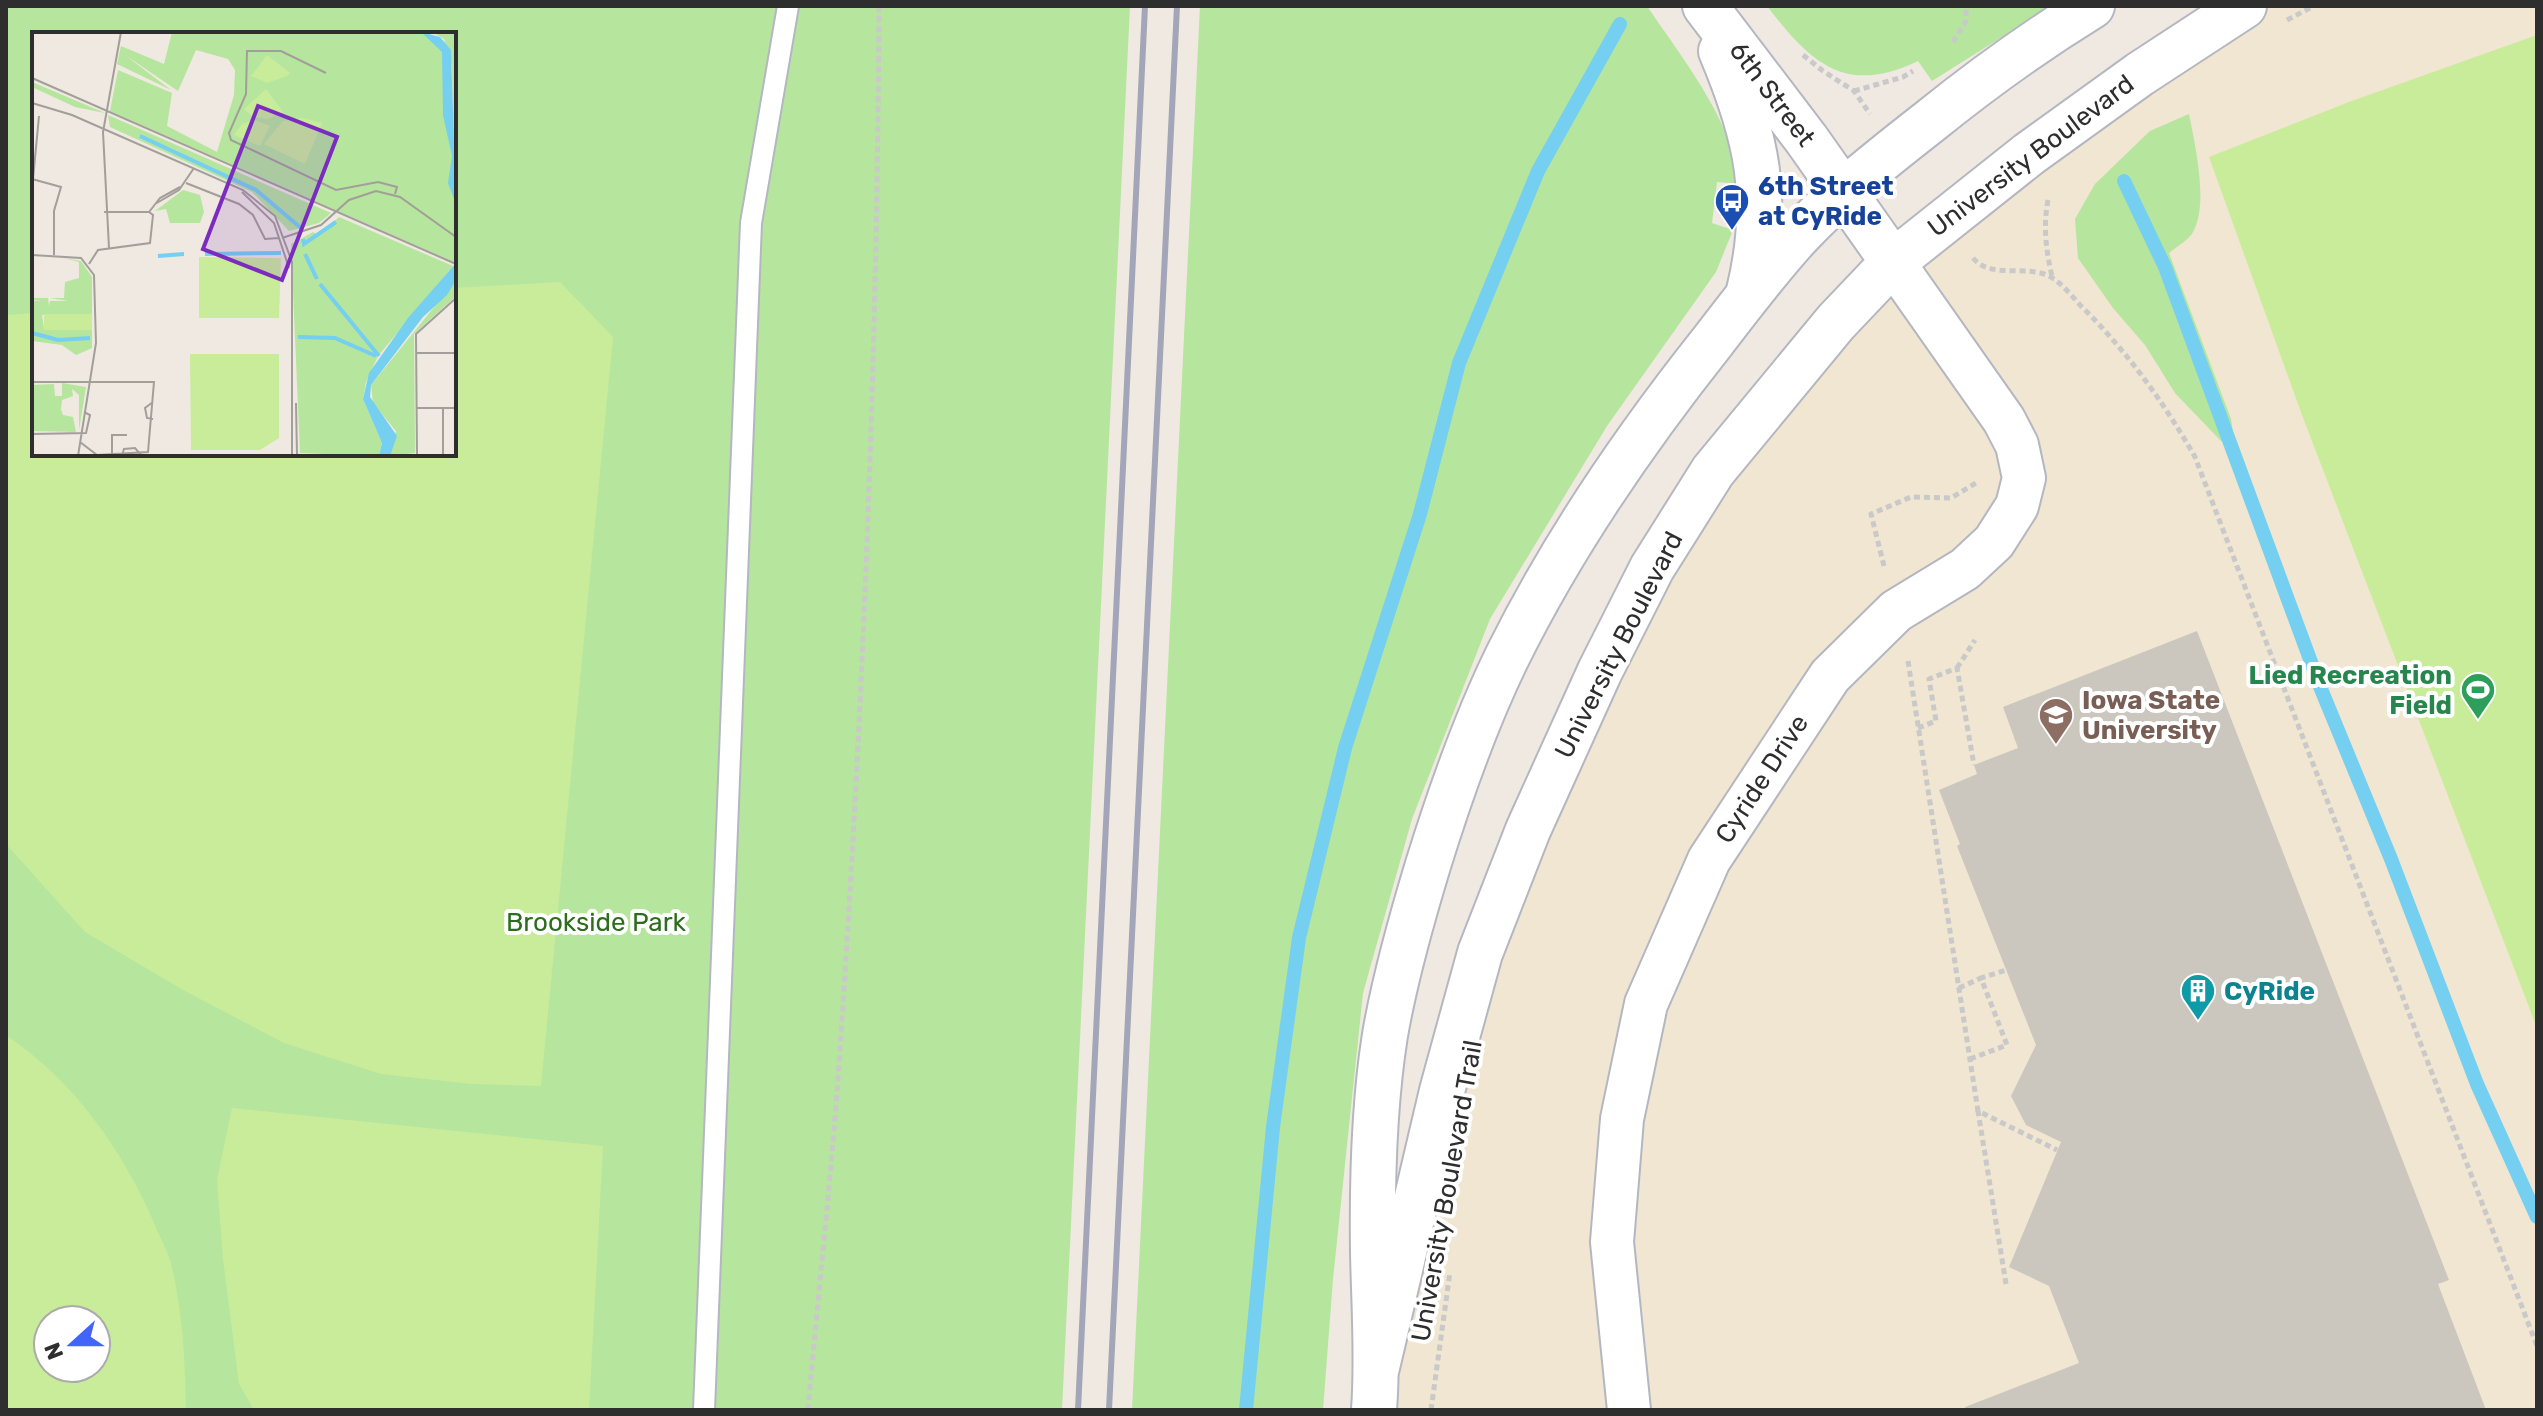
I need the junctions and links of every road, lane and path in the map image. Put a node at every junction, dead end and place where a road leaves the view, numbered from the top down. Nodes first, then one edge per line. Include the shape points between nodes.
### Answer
1 (788, 6) edge
2 (879, 6) edge
3 (1704, 6) edge
4 (1966, 6) edge
5 (2092, 6) edge
6 (2244, 6) edge
7 (1950, 47) dead end
8 (1925, 65) dead end
9 (1854, 91) dead end
10 (2051, 191) dead end
11 (1843, 192) junction
12 (1969, 253) dead end
13 (1893, 262) junction
14 (2052, 277) junction
15 (1747, 297) junction
16 (1983, 473) dead end
17 (1871, 514) dead end
18 (1975, 640) dead end
19 (1907, 654) dead end
20 (1957, 668) junction
21 (1918, 728) junction
22 (1974, 765) dead end
23 (2006, 970) dead end
24 (1981, 978) junction
25 (1959, 988) junction
26 (1970, 1059) junction
27 (1978, 1111) junction
28 (2057, 1150) dead end
29 (1451, 1271) dead end
30 (2006, 1284) dead end
31 (2537, 1346) edge
32 (1377, 1367) junction
33 (704, 1410) edge
34 (808, 1410) edge
35 (1374, 1410) edge
36 (1431, 1410) edge
37 (1629, 1410) edge

1 - 33 lane via 751,223
2 - 34 path via 863,643 839,1067
3 - 11 main road, 6th Street
3 - 15 main road via 1743,103 1757,167 1761,218
4 - 7 path via 1966,21
5 - 11 main road, University Boulevard via 2039,38
6 - 13 main road, University Boulevard via 2066,127
8 - 9 path
10 - 14 path via 2045,225
11 - 13 main road, 6th Street
11 - 15 main road, University Boulevard
12 - 14 path via 1978,265
13 - 32 main road, University Boulevard via 1836,322 1713,471 1652,568 1600,671 1480,953
13 - 37 street, Cyride Drive via 2004,420 2017,445 2024,478 2021,492 1994,542 1965,569 1896,611 1830,676 1709,860 1646,1004 1622,1119 1612,1242
14 - 31 path via 2138,371 2195,457
15 - 32 main road, University Boulevard via 1645,428 1547,581 1482,714 1437,836 1405,942 1385,1038 1375,1142
16 - 17 path via 1951,498 1911,497
18 - 20 path
19 - 21 path
20 - 21 path via 1929,679 1936,721
20 - 22 path
21 - 25 path
23 - 24 path
24 - 25 path
24 - 26 path via 2007,1045
25 - 26 path
26 - 27 path
27 - 28 path
27 - 30 path
29 - 36 path, University Boulevard Trail
32 - 35 main road, University Boulevard

